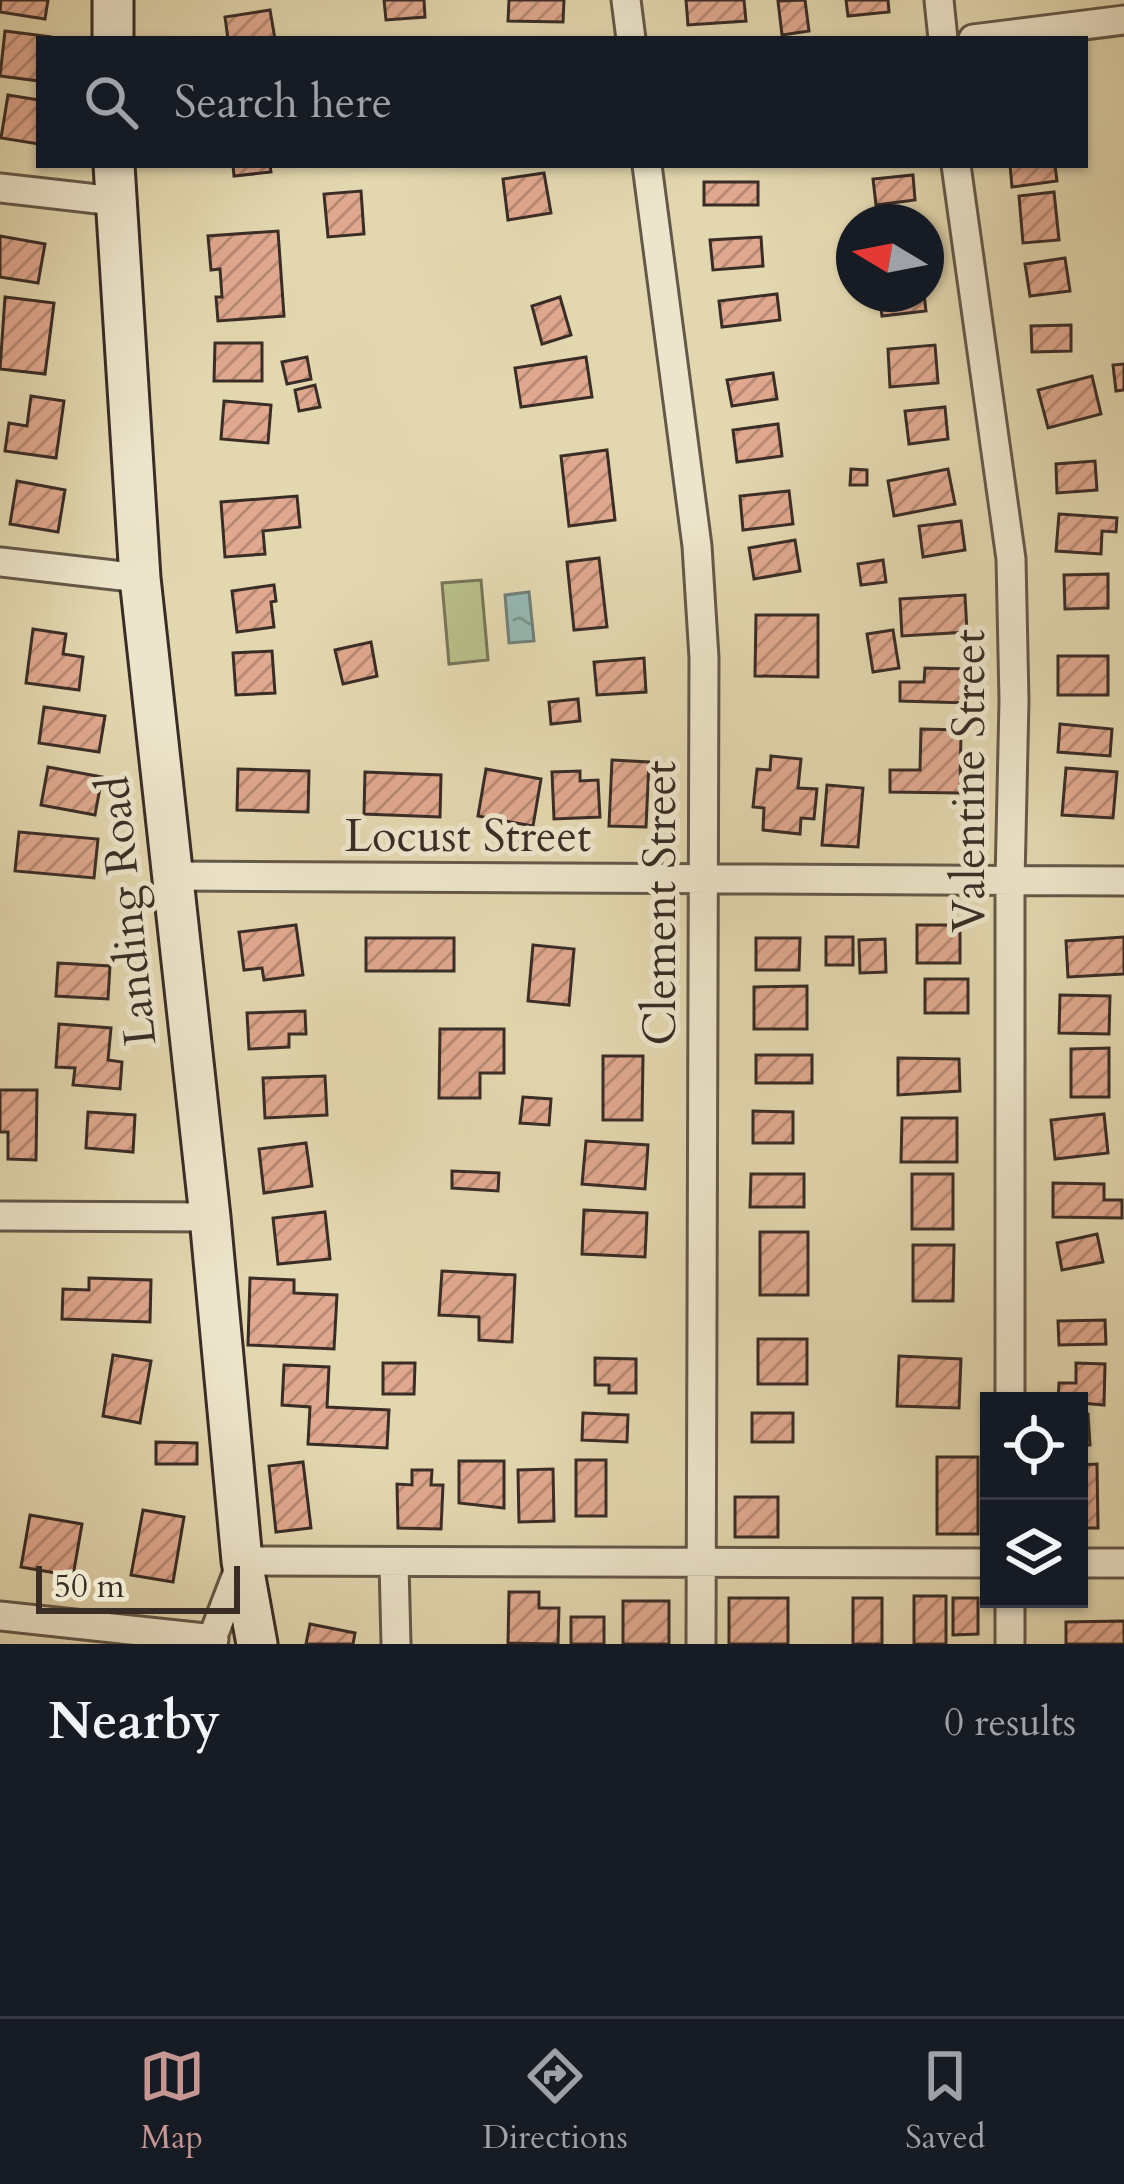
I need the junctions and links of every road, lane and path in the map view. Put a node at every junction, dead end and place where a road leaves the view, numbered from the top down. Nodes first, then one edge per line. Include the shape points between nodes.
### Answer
1 (113, 0) edge
2 (626, 0) edge
3 (939, 0) edge
4 (1124, 20) edge
5 (113, 36) edge
6 (631, 36) edge
7 (943, 36) edge
8 (997, 36) edge
9 (647, 168) edge
10 (956, 168) edge
11 (114, 183) edge
12 (0, 188) edge
13 (0, 562) edge
14 (140, 578) junction
15 (171, 876) junction
16 (702, 880) junction
17 (1010, 880) junction
18 (1124, 881) edge
19 (0, 1216) edge
20 (209, 1217) junction
21 (1010, 1392) edge
22 (242, 1561) junction
23 (700, 1562) junction
24 (980, 1563) edge
25 (1088, 1563) edge
26 (1124, 1563) edge
27 (394, 1564) junction
28 (1010, 1608) edge
29 (0, 1616) edge
30 (212, 1641) edge
31 (257, 1644) edge
32 (395, 1644) edge
33 (700, 1644) edge
34 (1010, 1644) edge

1 - 5 street
2 - 6 street
3 - 7 street
4 - 8 street
9 - 16 street, Clement Street via 698,546
10 - 17 street, Valentine Street via 1011,559
11 - 12 street
11 - 14 street, Landing Road
13 - 14 street
14 - 15 street, Landing Road
15 - 16 street, Locust Street
15 - 20 street, Landing Road
16 - 17 street, Locust Street
16 - 23 street, Clement Street
17 - 18 street, Locust Street
17 - 21 street, Valentine Street
19 - 20 street
20 - 22 street, Landing Road
22 - 27 street
22 - 30 street
22 - 31 street, Landing Road
23 - 24 street
23 - 27 street
23 - 33 street, Clement Street
25 - 26 street
27 - 32 street
28 - 34 street
29 - 30 street

